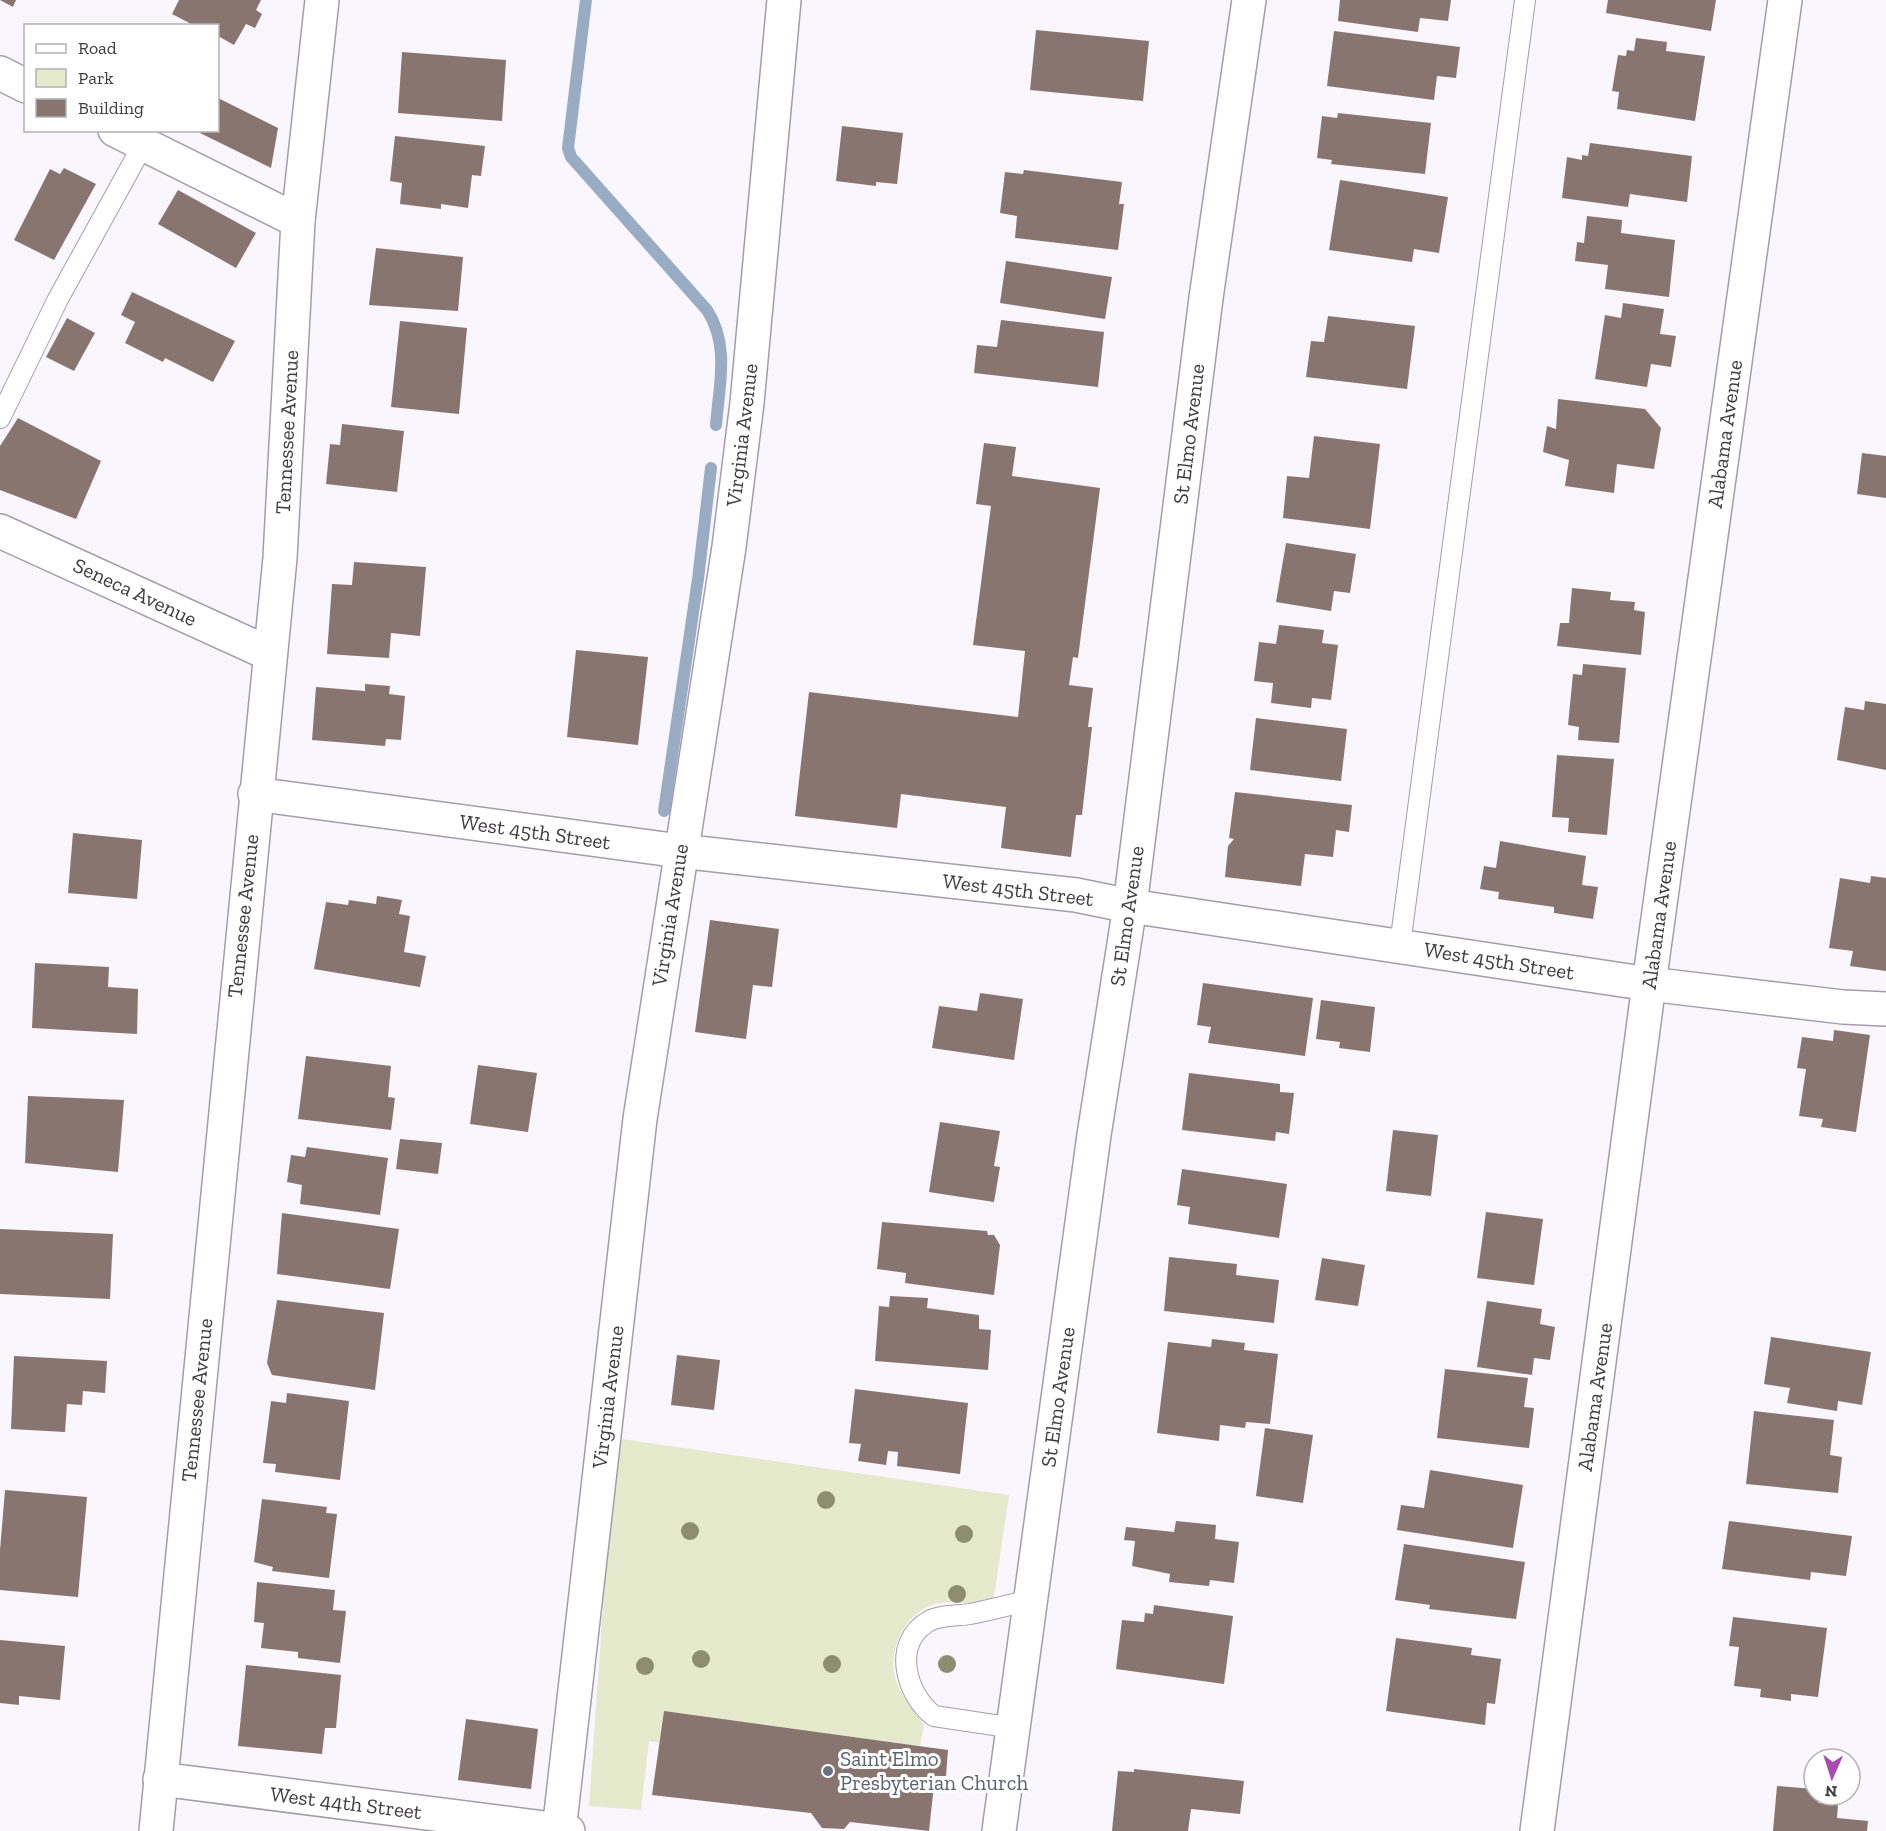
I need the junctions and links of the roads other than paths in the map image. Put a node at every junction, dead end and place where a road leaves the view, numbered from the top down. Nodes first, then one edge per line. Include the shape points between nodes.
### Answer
1 (322, 0) edge
2 (784, 0) edge
3 (1249, 0) edge
4 (1525, 0) edge
5 (1785, 0) edge
6 (0, 73) edge
7 (24, 85) edge
8 (129, 138) edge
9 (298, 221) junction
10 (0, 418) edge
11 (0, 531) edge
12 (270, 654) junction
13 (255, 794) junction
14 (680, 851) junction
15 (1130, 906) junction
16 (1400, 945) junction
17 (1649, 984) junction
18 (1886, 1009) edge
19 (1029, 1600) junction
20 (1014, 1728) junction
21 (160, 1779) junction
22 (156, 1831) edge
23 (562, 1831) edge
24 (999, 1831) edge
25 (1538, 1831) edge

1 - 9 street, Tennessee Avenue
2 - 14 street, Virginia Avenue via 746,414 729,547
3 - 15 street, St Elmo Avenue via 1206,298
4 - 16 lane
5 - 17 street, Alabama Avenue
6 - 7 street
8 - 9 street
8 - 10 lane
9 - 12 street, Tennessee Avenue via 280,558
11 - 12 street, Seneca Avenue
12 - 13 street, Tennessee Avenue
13 - 14 street, West 45th Street
13 - 21 street, Tennessee Avenue
14 - 15 street, West 45th Street via 1076,895
14 - 23 street, Virginia Avenue via 640,1119
15 - 16 street, West 45th Street
15 - 19 street, St Elmo Avenue
16 - 17 street, West 45th Street
17 - 18 street, West 45th Street
17 - 25 street, Alabama Avenue
19 - 20 street, St Elmo Avenue
19 - 20 lane via 928,1621 907,1651 905,1671 916,1696 934,1716
20 - 24 street, St Elmo Avenue
21 - 22 street, Tennessee Avenue
21 - 23 street, West 44th Street

